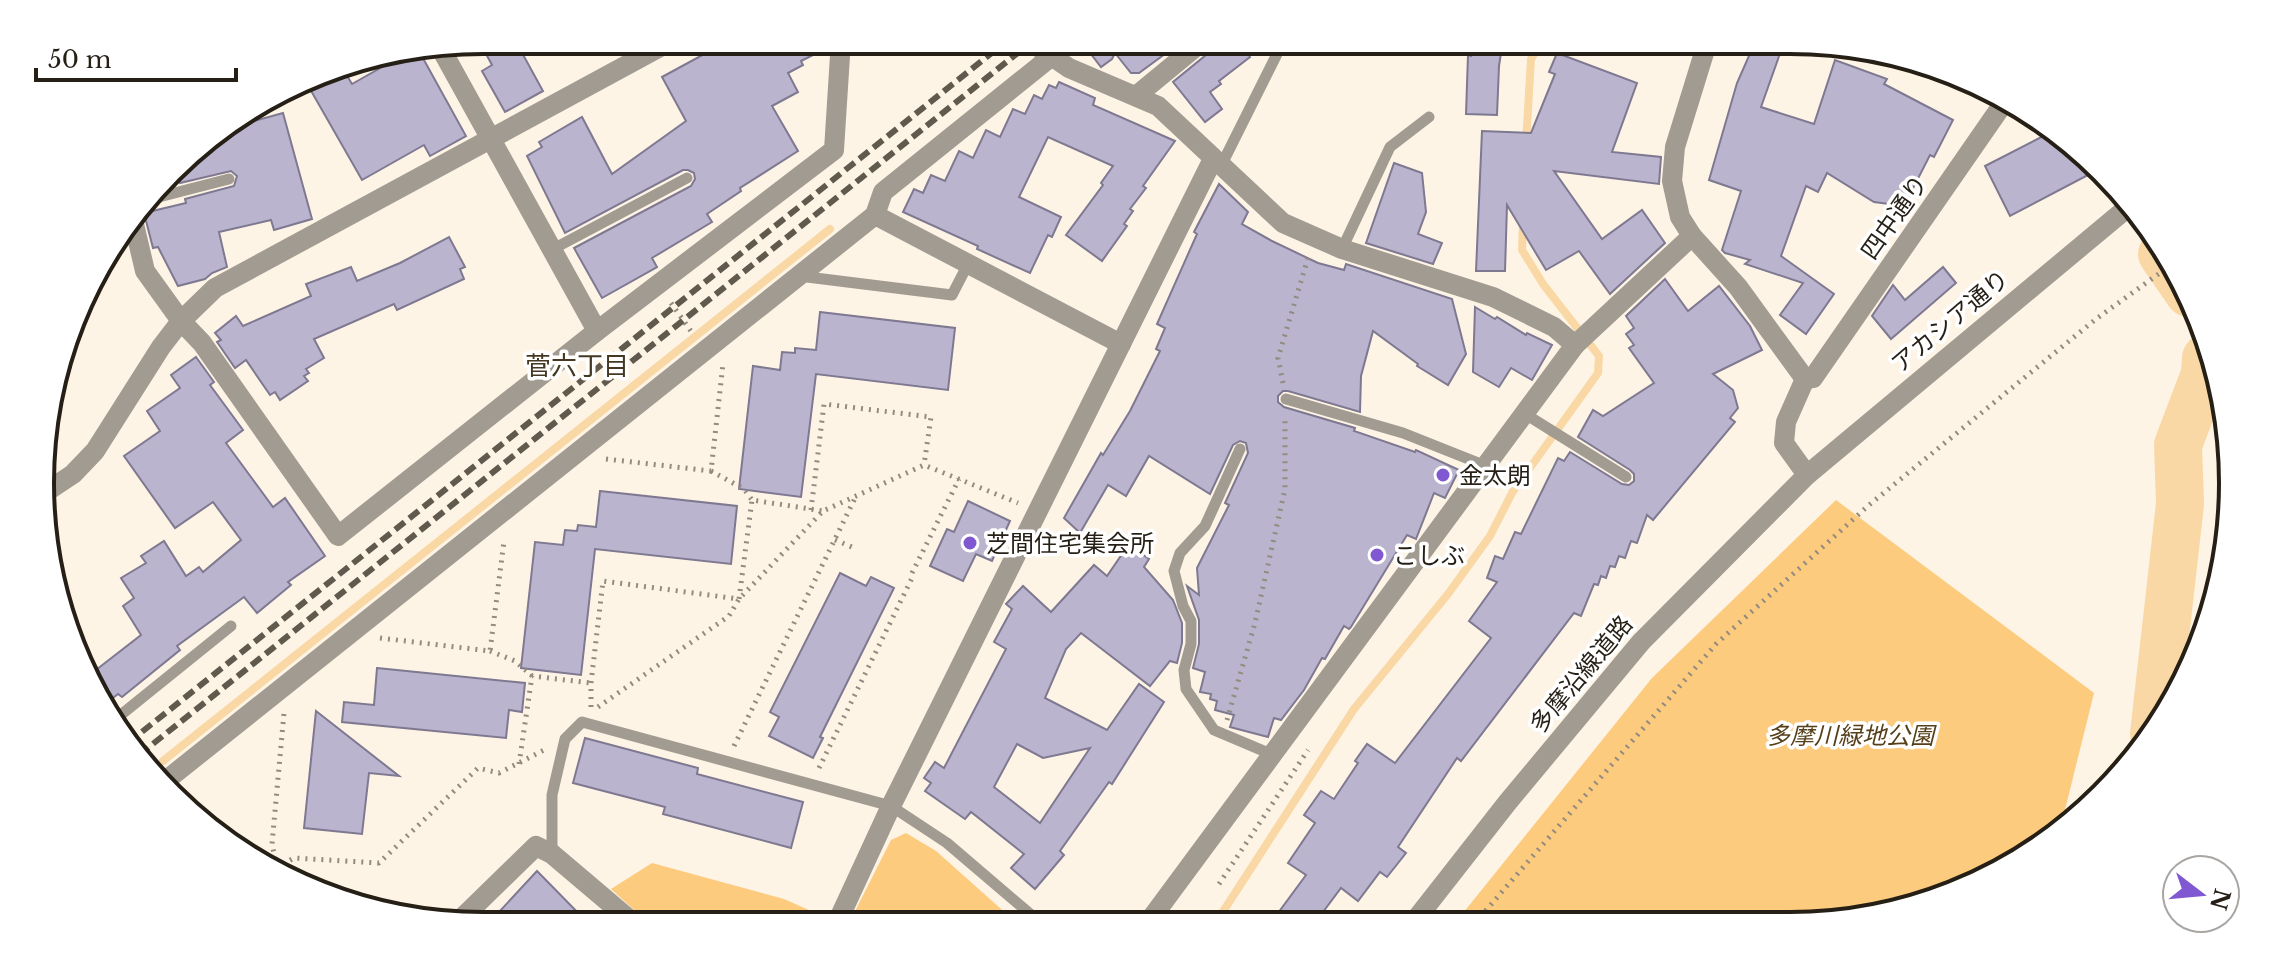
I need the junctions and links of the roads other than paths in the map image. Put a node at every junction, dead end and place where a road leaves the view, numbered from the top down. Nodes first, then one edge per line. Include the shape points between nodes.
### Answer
1 (647, 54) edge
2 (840, 54) edge
3 (1047, 54) edge
4 (1055, 54) edge
5 (1187, 54) edge
6 (1276, 54) edge
7 (1704, 54) edge
8 (445, 56) edge
9 (1051, 57) junction
10 (1136, 96) junction
11 (2000, 108) edge
12 (1429, 117) dead end
13 (492, 139) junction
14 (1217, 163) junction
15 (687, 178) dead end
16 (229, 179) dead end
17 (164, 196) edge
18 (2122, 212) edge
19 (875, 215) junction
20 (136, 232) edge
21 (1692, 236) junction
22 (553, 249) junction
23 (1342, 249) junction
24 (968, 264) junction
25 (799, 276) junction
26 (181, 321) junction
27 (597, 331) junction
28 (1581, 339) junction
29 (1121, 344) junction
30 (1801, 388) junction
31 (1286, 399) road end
32 (1525, 414) junction
33 (1240, 449) dead end
34 (1486, 466) junction
35 (1807, 475) junction
36 (1626, 477) dead end
37 (54, 487) edge
38 (231, 626) dead end
39 (122, 714) edge
40 (1274, 755) junction
41 (171, 777) edge
42 (891, 806) junction
43 (552, 854) junction
44 (469, 911) edge
45 (620, 912) edge
46 (842, 912) edge
47 (1028, 912) edge
48 (1156, 912) edge
49 (1422, 912) edge

1 - 13 street
2 - 27 street via 834,150
3 - 9 street
4 - 9 street
5 - 10 street
6 - 14 lane
7 - 21 street via 1675,147 1672,181 1680,217
8 - 13 street
9 - 10 street
9 - 19 street via 883,192
10 - 14 street via 1158,106
11 - 30 street, 四中通り via 1827,359
12 - 23 lane via 1390,147
13 - 22 street
13 - 26 street via 215,288
14 - 23 street via 1283,223
14 - 29 street
15 - 22 lane
16 - 17 lane
18 - 35 street, アカシア通り
19 - 24 street
19 - 25 street
20 - 26 street via 145,271
21 - 28 street
21 - 30 street via 1738,287
22 - 27 street
23 - 28 street via 1493,297
24 - 25 lane via 952,295
24 - 29 street
25 - 41 street
26 - 27 street via 338,536
26 - 37 street via 95,451
28 - 32 street
29 - 42 street
30 - 35 street via 1786,422 1784,443
31 - 34 lane via 1403,433
32 - 34 street
32 - 36 lane
33 - 40 lane via 1205,526 1180,553 1174,571 1191,621 1186,689 1214,730
34 - 40 street
35 - 49 street, 多摩沿線道路 via 1641,642
38 - 39 lane
40 - 48 street
42 - 43 lane via 582,722 565,739 552,795
42 - 46 street
42 - 47 lane via 947,843
43 - 44 street via 536,846
43 - 45 street

